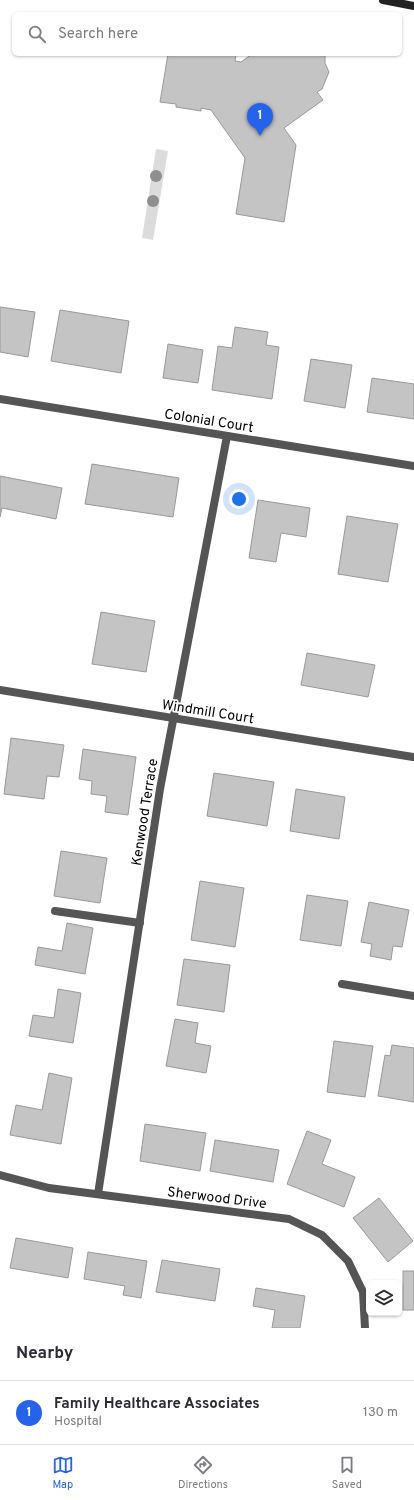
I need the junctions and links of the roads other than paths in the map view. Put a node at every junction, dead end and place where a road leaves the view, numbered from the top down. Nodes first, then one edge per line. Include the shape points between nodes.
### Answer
1 (383, 0) edge
2 (414, 6) edge
3 (0, 399) edge
4 (227, 436) junction
5 (414, 466) edge
6 (0, 690) edge
7 (173, 718) junction
8 (413, 757) dead end
9 (56, 911) dead end
10 (140, 922) junction
11 (342, 984) dead end
12 (414, 996) edge
13 (0, 1175) edge
14 (98, 1194) junction
15 (365, 1328) edge

1 - 2 main road
3 - 4 street, Colonial Court
4 - 5 street, Colonial Court
4 - 7 street, Kenwood Terrace
6 - 7 street, Windmill Court
7 - 8 street, Windmill Court
7 - 10 street, Kenwood Terrace
9 - 10 street
10 - 14 street, Kenwood Terrace
11 - 12 street
13 - 14 street, Sherwood Drive via 49,1188
14 - 15 street, Sherwood Drive via 289,1219 322,1235 348,1261 363,1292

